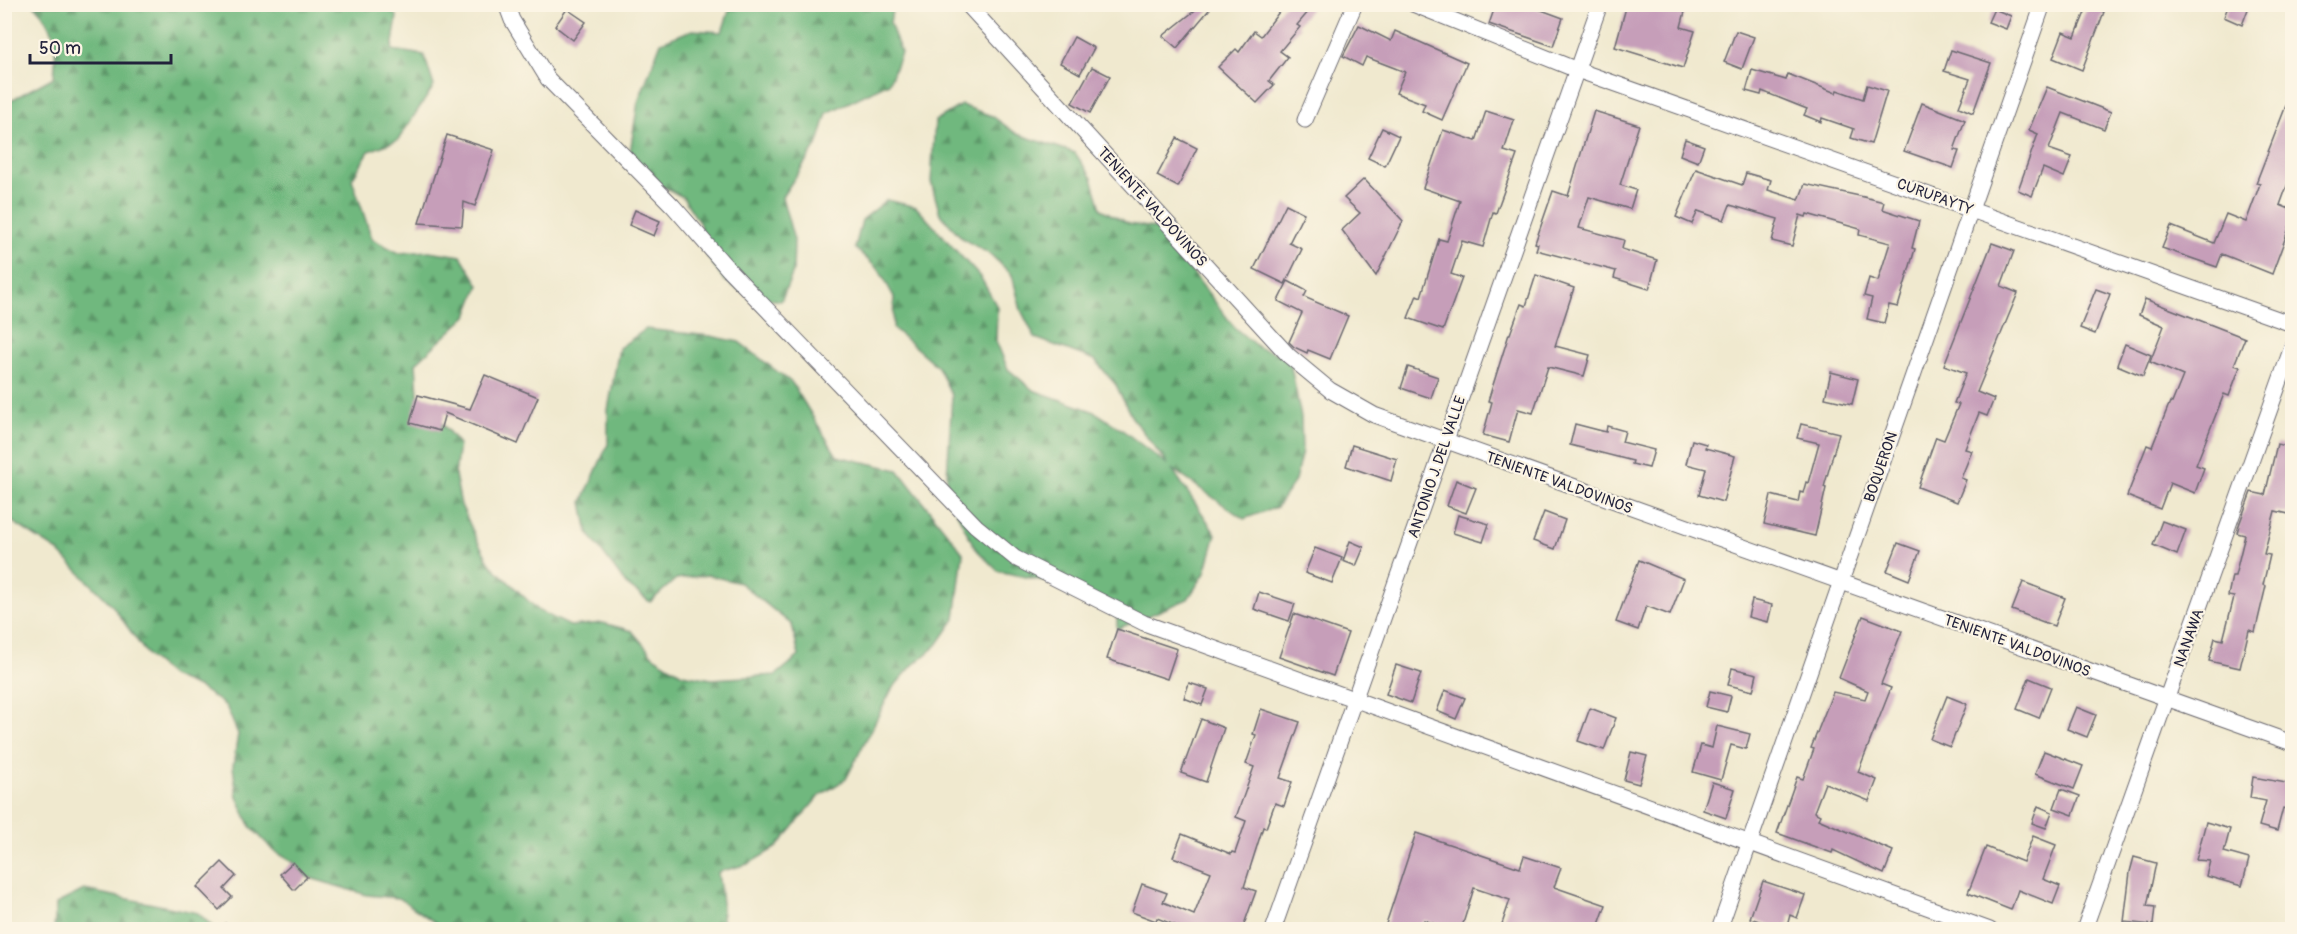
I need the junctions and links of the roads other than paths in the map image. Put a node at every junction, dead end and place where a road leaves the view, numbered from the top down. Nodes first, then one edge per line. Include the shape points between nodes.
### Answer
1 (506, 4) edge
2 (968, 4) edge
3 (1355, 4) edge
4 (1413, 4) edge
5 (1600, 4) edge
6 (2043, 4) edge
7 (1577, 70) junction
8 (1305, 120) dead end
9 (1971, 210) junction
10 (2292, 324) edge
11 (2292, 347) edge
12 (1445, 442) junction
13 (1840, 583) junction
14 (2167, 699) junction
15 (1354, 700) junction
16 (2292, 743) edge
17 (1749, 843) junction
18 (1273, 930) edge
19 (1719, 930) edge
20 (1990, 930) edge
21 (2085, 930) edge

1 - 15 street via 548,79 976,526 1015,558 1144,623
2 - 12 street, TENIENTE VALDOVINOS via 1289,356 1330,390 1365,410
3 - 8 street
4 - 7 street, CURUPAYTY
5 - 7 street, ANTONIO J. DEL VALLE
6 - 9 street, BOQUERON
7 - 9 street, CURUPAYTY
7 - 12 street, ANTONIO J. DEL VALLE
9 - 10 street, CURUPAYTY
9 - 13 street, BOQUERON
11 - 14 street, NANAWA
12 - 13 street, TENIENTE VALDOVINOS
12 - 15 street, ANTONIO J. DEL VALLE
13 - 14 street, TENIENTE VALDOVINOS
13 - 17 street, BOQUERON
14 - 16 street, TENIENTE VALDOVINOS
14 - 21 street, NANAWA
15 - 17 street
15 - 18 street, ANTONIO J. DEL VALLE
17 - 19 street, BOQUERON
17 - 20 street

